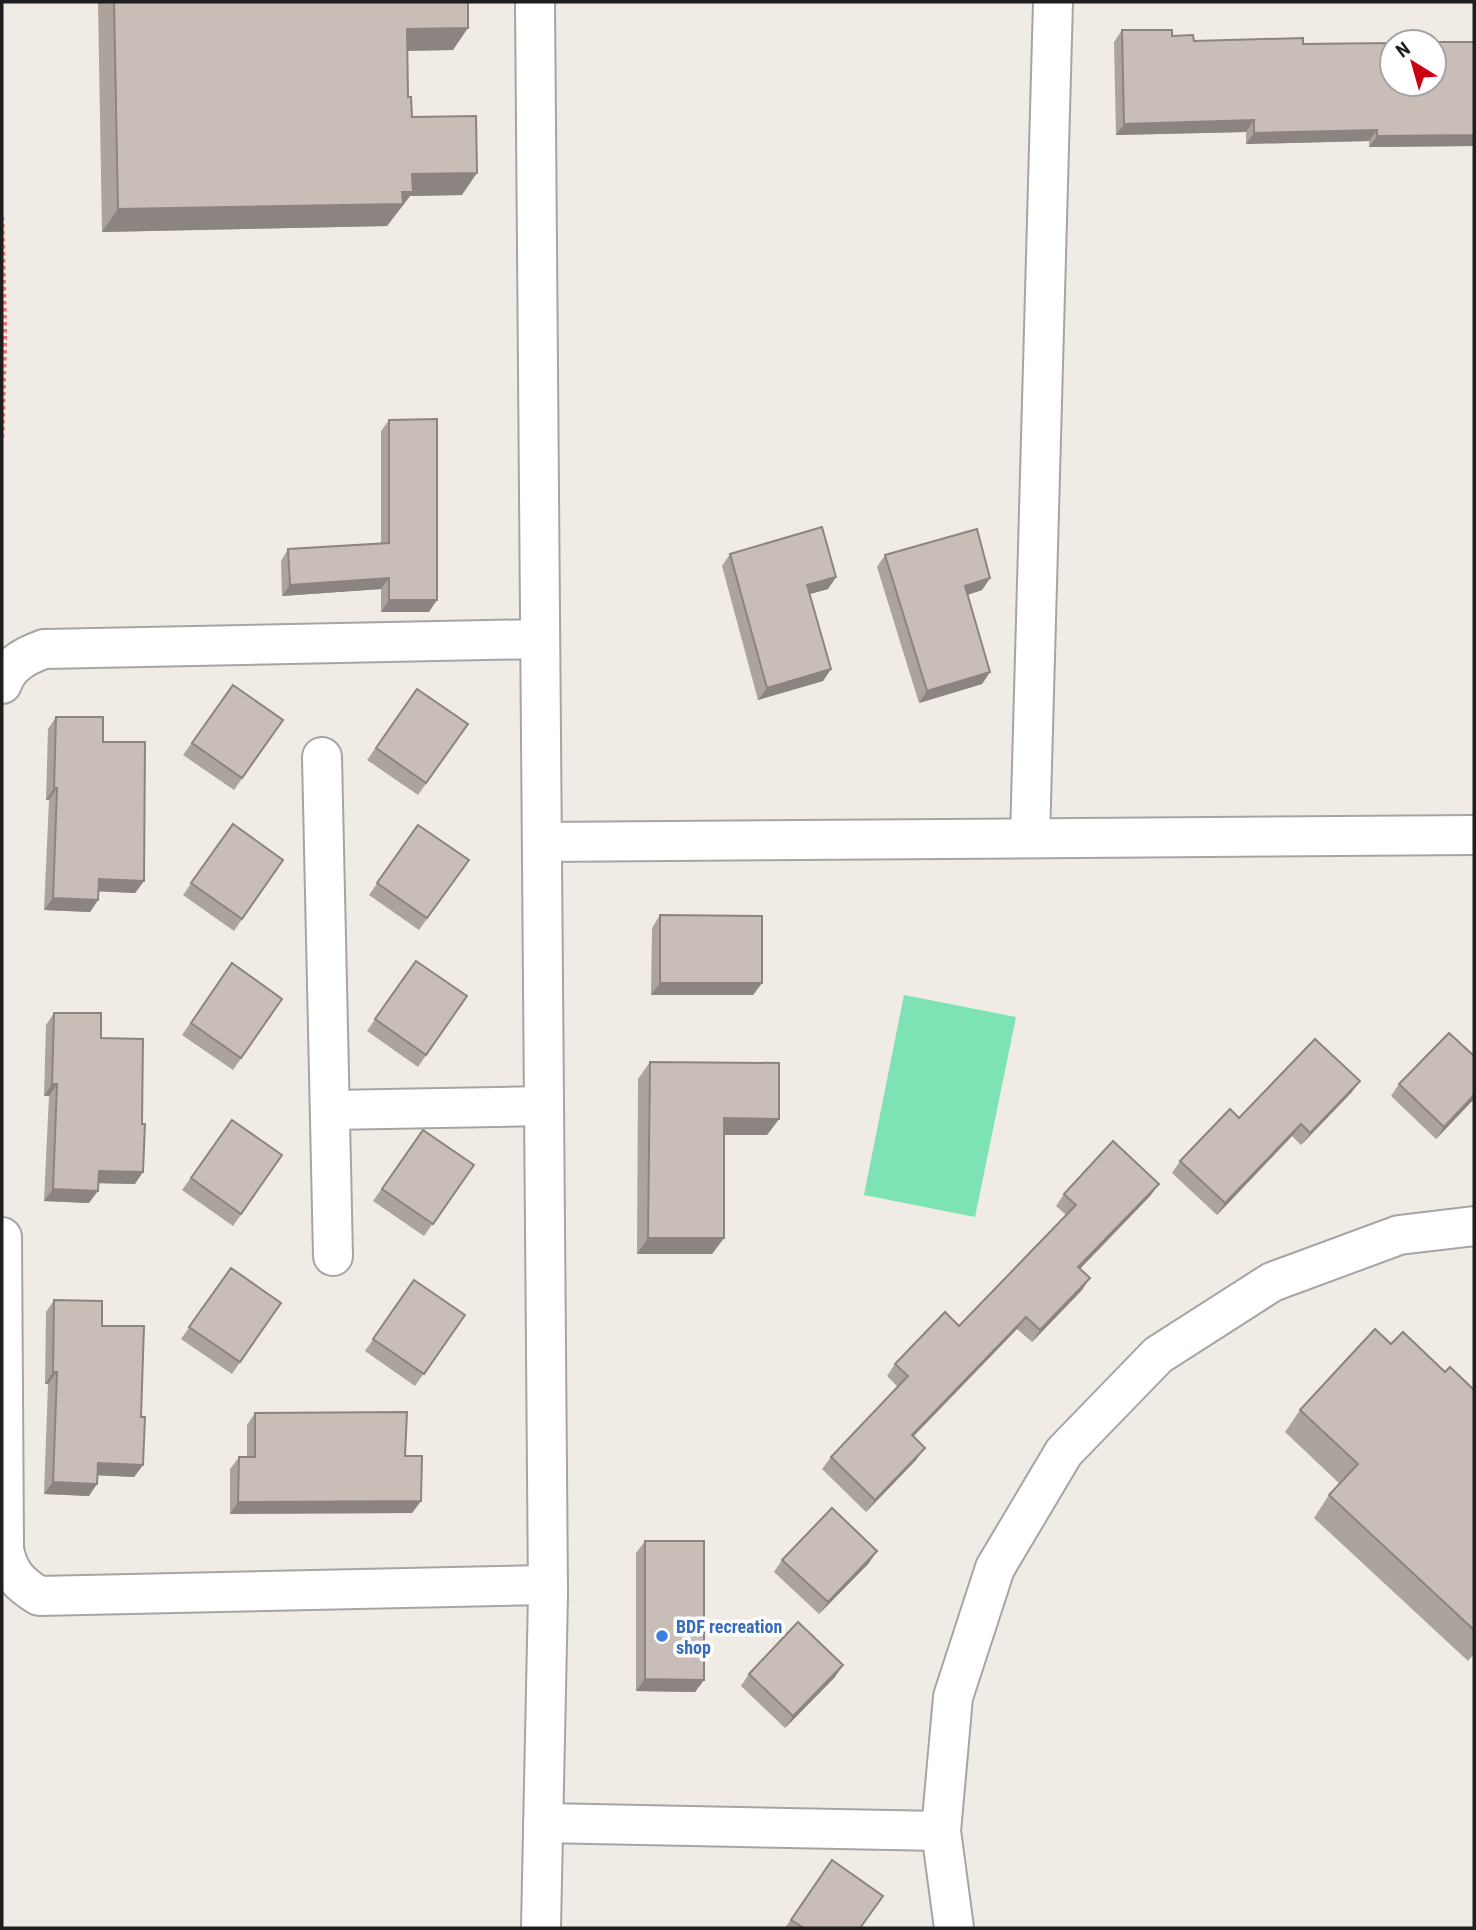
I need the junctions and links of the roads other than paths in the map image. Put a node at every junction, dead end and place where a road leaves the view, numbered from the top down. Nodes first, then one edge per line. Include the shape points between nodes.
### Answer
1 (535, 2) edge
2 (1053, 2) edge
3 (540, 639) junction
4 (2, 684) edge
5 (322, 757) dead end
6 (1474, 835) edge
7 (1030, 838) junction
8 (542, 842) junction
9 (544, 1106) junction
10 (330, 1110) junction
11 (1474, 1226) edge
12 (2, 1237) edge
13 (333, 1256) dead end
14 (548, 1585) junction
15 (543, 1823) junction
16 (941, 1831) junction
17 (541, 1928) edge
18 (954, 1928) edge

1 - 3 street
2 - 7 street
3 - 4 street via 44,649 14,664
3 - 8 street
5 - 10 street
6 - 7 street
7 - 8 street
8 - 9 street
9 - 10 street
9 - 14 street
10 - 13 street
11 - 16 street via 1399,1235 1272,1282 1158,1355 1064,1452 995,1568 953,1696
12 - 14 street via 4,1549 14,1577 26,1588 39,1595
14 - 15 street
15 - 16 street
15 - 17 street
16 - 18 street

